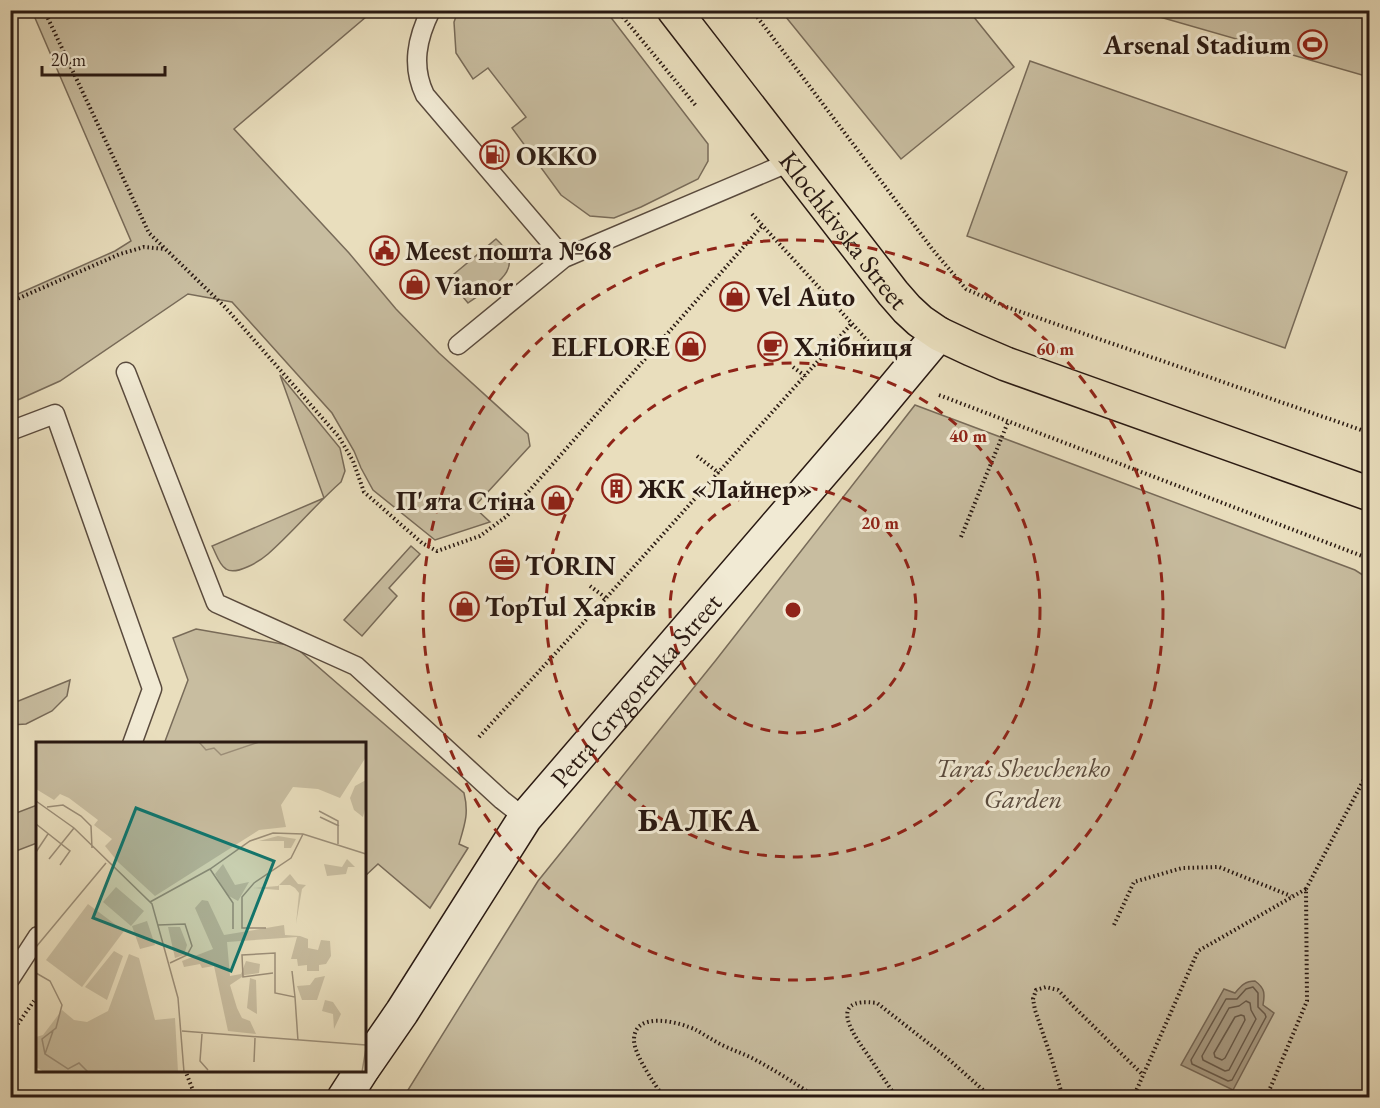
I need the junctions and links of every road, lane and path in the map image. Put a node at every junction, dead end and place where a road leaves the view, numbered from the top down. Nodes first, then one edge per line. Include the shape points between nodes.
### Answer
1 (44, 10) edge
2 (430, 10) edge
3 (617, 10) edge
4 (674, 10) edge
5 (752, 10) edge
6 (698, 107) dead end
7 (790, 162) junction
8 (762, 226) dead end
9 (165, 249) junction
10 (564, 258) junction
11 (10, 302) edge
12 (852, 323) dead end
13 (939, 334) junction
14 (458, 345) dead end
15 (793, 367) dead end
16 (126, 372) dead end
17 (805, 376) junction
18 (1008, 422) dead end
19 (10, 431) edge
20 (1370, 433) edge
21 (697, 456) dead end
22 (719, 473) junction
23 (1370, 494) edge
24 (961, 537) dead end
25 (590, 586) dead end
26 (606, 598) junction
27 (475, 740) dead end
28 (133, 742) edge
29 (1370, 768) edge
30 (525, 818) junction
31 (1306, 889) junction
32 (1292, 896) junction
33 (1114, 925) dead end
34 (36, 939) edge
35 (10, 979) edge
36 (36, 999) edge
37 (10, 1035) edge
38 (366, 1065) edge
39 (185, 1072) edge
40 (361, 1072) edge
41 (1143, 1075) junction
42 (196, 1098) edge
43 (344, 1098) edge
44 (664, 1098) edge
45 (817, 1098) edge
46 (897, 1098) edge
47 (992, 1098) edge
48 (1063, 1098) edge
49 (1133, 1098) edge
50 (1266, 1098) edge

1 - 9 path via 149,233
2 - 10 lane via 418,43 416,63 425,95
3 - 6 path
4 - 7 main road, Klochkivska Street
5 - 20 path via 966,289 1004,306
7 - 10 lane
7 - 13 main road, Klochkivska Street via 900,301
8 - 9 path via 507,516 480,536 437,551 422,543 364,492 339,437 225,307
9 - 11 path via 144,247 120,254
10 - 14 lane
12 - 17 path
13 - 23 main road, Klochkivska Street via 1017,367
13 - 30 street, Petra Grygorenka Street
15 - 17 path
16 - 30 lane via 216,603 356,666
17 - 22 path
18 - 24 path
19 - 28 lane via 55,414 152,689
21 - 22 path
22 - 26 path
25 - 26 path
26 - 27 path
29 - 31 path
30 - 38 street, Petra Grygorenka Street
31 - 32 path
31 - 50 path via 1307,1001
32 - 33 path via 1219,867 1182,868 1134,882
32 - 41 path via 1198,951
34 - 35 lane
36 - 37 path
39 - 42 path
40 - 43 street, Petra Grygorenka Street
41 - 48 path via 1058,990 1046,987 1036,990 1033,999
41 - 49 path
44 - 45 path via 636,1048 636,1032 644,1022 675,1022 694,1029
46 - 47 path via 848,1024 849,1008 856,1004 877,1004

